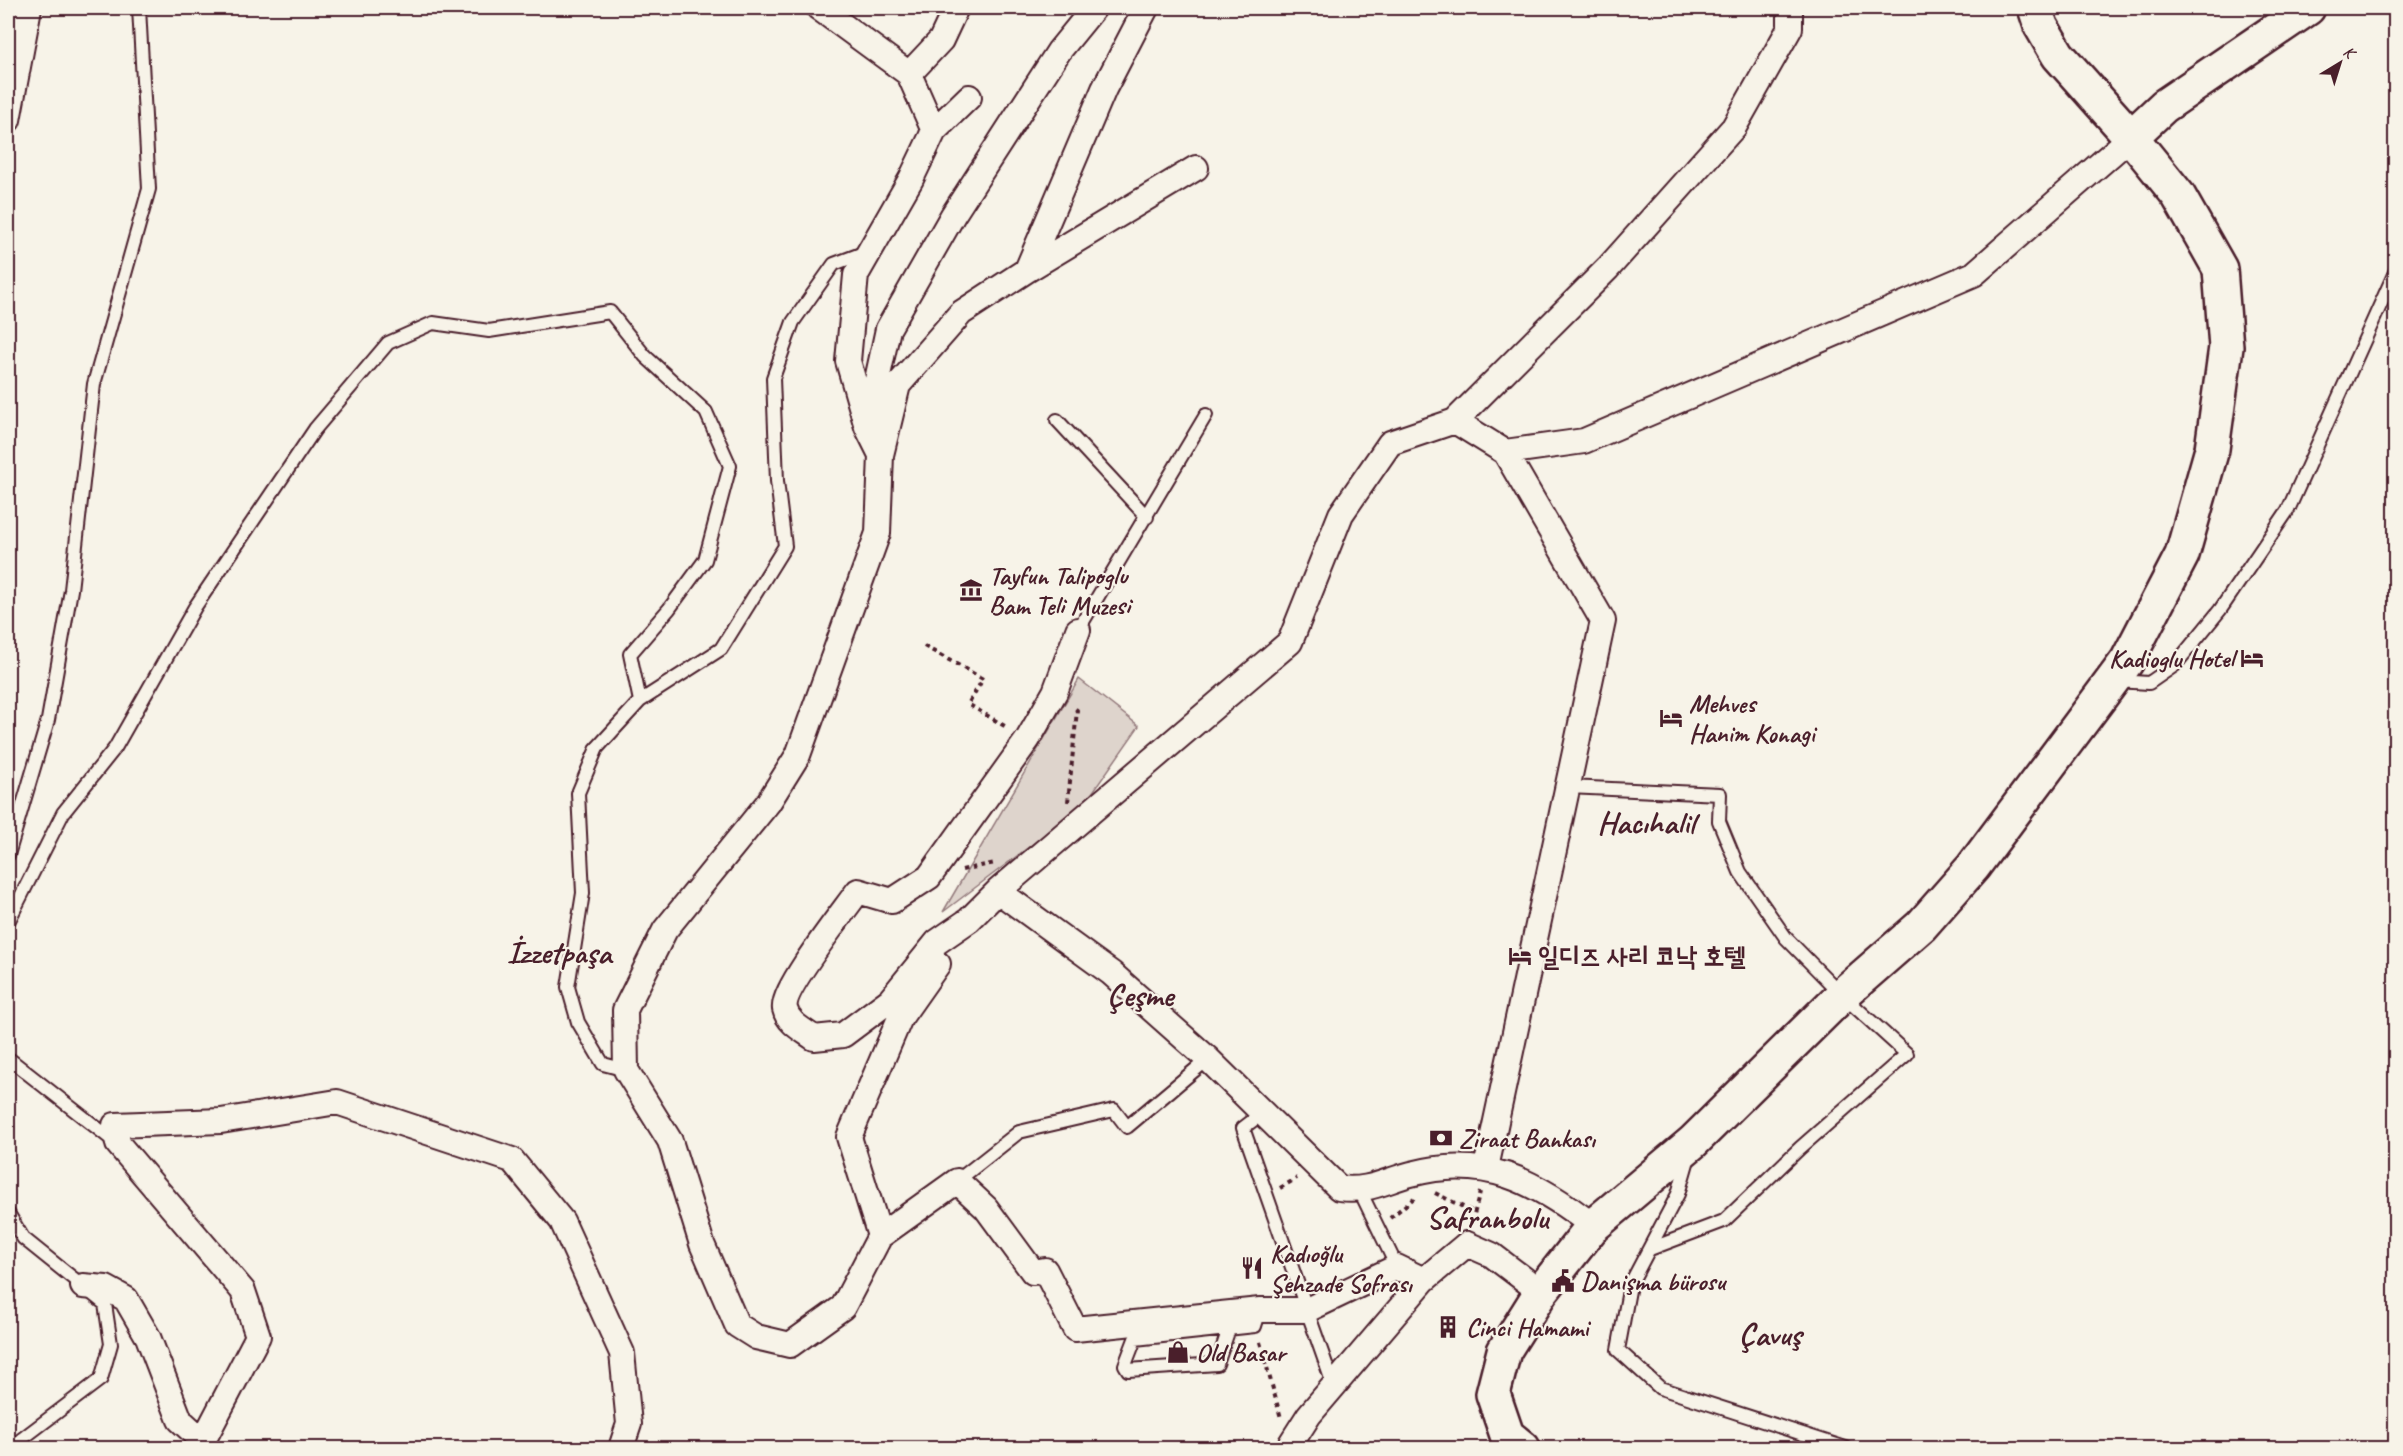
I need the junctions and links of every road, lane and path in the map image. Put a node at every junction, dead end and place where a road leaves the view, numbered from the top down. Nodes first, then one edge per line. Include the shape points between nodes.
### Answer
1 (139, 8) edge
2 (819, 8) edge
3 (956, 8) edge
4 (1072, 8) edge
5 (1094, 8) edge
6 (1146, 8) edge
7 (1790, 8) edge
8 (2035, 8) edge
9 (2308, 8) edge
10 (21, 20) edge
11 (1059, 51) junction
12 (909, 74) junction
13 (969, 98) dead end
14 (8, 120) edge
15 (934, 131) junction
16 (2131, 137) junction
17 (1196, 168) dead end
18 (870, 250) junction
19 (1026, 270) junction
20 (2396, 270) edge
21 (1206, 415) dead end
22 (1057, 420) dead end
23 (1455, 421) junction
24 (867, 427) junction
25 (1505, 452) junction
26 (881, 455) junction
27 (1147, 517) junction
28 (1078, 630) joint
29 (924, 646) dead end
30 (2111, 681) junction
31 (1055, 692) junction
32 (640, 701) junction
33 (1028, 739) junction
34 (1568, 787) junction
35 (1068, 808) dead end
36 (8, 855) edge
37 (1003, 861) dead end
38 (929, 877) junction
39 (998, 891) junction
40 (969, 920) junction
41 (8, 922) edge
42 (1842, 995) junction
43 (8, 1058) edge
44 (1208, 1059) junction
45 (626, 1070) junction
46 (1264, 1112) junction
47 (1693, 1142) junction
48 (118, 1144) junction
49 (1316, 1167) junction
50 (1486, 1168) junction
51 (957, 1181) junction
52 (1426, 1188) dead end
53 (1360, 1191) junction
54 (1418, 1195) dead end
55 (1268, 1196) junction
56 (8, 1213) edge
57 (1475, 1213) junction
58 (1593, 1226) junction
59 (1378, 1228) junction
60 (880, 1236) junction
61 (1467, 1244) junction
62 (1650, 1249) junction
63 (1397, 1267) junction
64 (1424, 1280) junction
65 (83, 1286) junction
66 (1542, 1292) junction
67 (1308, 1310) junction
68 (1258, 1318) junction
69 (1228, 1329) junction
70 (1334, 1387) junction
71 (203, 1445) edge
72 (1288, 1447) edge
73 (10, 1449) edge
74 (621, 1449) edge
75 (1523, 1449) edge
76 (1846, 1449) edge

1 - 36 lane via 149,189 94,384 70,590 48,720
2 - 12 street
3 - 12 street via 941,40
4 - 11 street
5 - 11 street
6 - 19 street via 1104,89
7 - 23 street via 1790,28 1734,127 1608,268
8 - 16 main road via 2058,55
9 - 16 main road via 2164,106
10 - 14 street
11 - 24 street via 953,215 888,329
12 - 15 street
13 - 15 street
15 - 18 street
16 - 25 street via 1974,274 1584,441
16 - 30 main road via 2178,195 2220,269 2226,347 2212,449 2182,555 2127,661
17 - 19 street
18 - 24 street via 856,275 848,361
18 - 32 lane via 834,264 793,322 773,378 777,481 785,546 721,649
19 - 26 street via 961,313 897,385
20 - 30 lane via 2288,510 2220,610 2175,665 2149,683
21 - 27 lane
22 - 27 lane
23 - 25 street
23 - 39 street via 1390,442 1341,514 1290,642
24 - 26 street
25 - 34 street via 1603,621
26 - 45 street via 878,533 798,755 768,803 665,930 625,1010
27 - 28 lane
28 - 31 street
29 - 33 path via 982,679 968,704
30 - 42 main road via 1973,867 1921,926
31 - 33 street
31 - 35 path via 1077,710
32 - 41 lane via 630,654 705,560 730,466 706,412 645,356 610,312 489,331 433,323 388,343 315,429 195,607 115,748 63,813
32 - 45 lane via 597,748 578,793 583,893 568,987 578,1022 603,1064
33 - 38 street
34 - 42 lane via 1720,794 1719,821 1740,872 1786,938
34 - 50 street
37 - 38 path
38 - 40 street via 892,901 858,891 789,988 784,1007 790,1020 814,1038 843,1035 890,1000 937,942
39 - 40 street
39 - 44 street via 1111,973
40 - 60 street via 900,1018 849,1137
42 - 47 main road
42 - 62 lane via 1907,1054 1724,1221
43 - 48 lane
44 - 46 street
44 - 51 lane via 1128,1127 1114,1110 1018,1132
45 - 60 street via 670,1141 702,1244 737,1325 756,1337 790,1345 843,1307
46 - 49 street
46 - 55 lane via 1243,1128
47 - 58 main road
47 - 62 lane via 1678,1194
48 - 71 street via 243,1291 258,1336
48 - 74 street via 115,1125 221,1121 337,1102 512,1160 562,1221 622,1353 629,1424
49 - 53 street via 1339,1188
49 - 55 path
50 - 53 street via 1452,1166 1411,1174
50 - 57 path
50 - 58 street via 1516,1177
51 - 60 street
51 - 68 street via 986,1208 1033,1272 1045,1270 1075,1329
52 - 57 path
53 - 59 lane
54 - 59 path
55 - 67 lane
56 - 65 lane via 23,1238
57 - 61 path
58 - 66 main road
59 - 63 lane
61 - 64 street
61 - 66 street via 1492,1255
62 - 76 lane via 1630,1285 1618,1350 1660,1388
63 - 64 street
63 - 67 street
64 - 70 street
65 - 71 street via 106,1287 126,1299 148,1338 180,1420
65 - 73 lane via 105,1304 111,1344 100,1379
66 - 75 main road via 1504,1351 1493,1394 1507,1435
67 - 68 street
67 - 70 lane
68 - 69 lane
68 - 72 path
69 - 69 lane via 1135,1339 1125,1365 1128,1370 1217,1364
70 - 72 street

